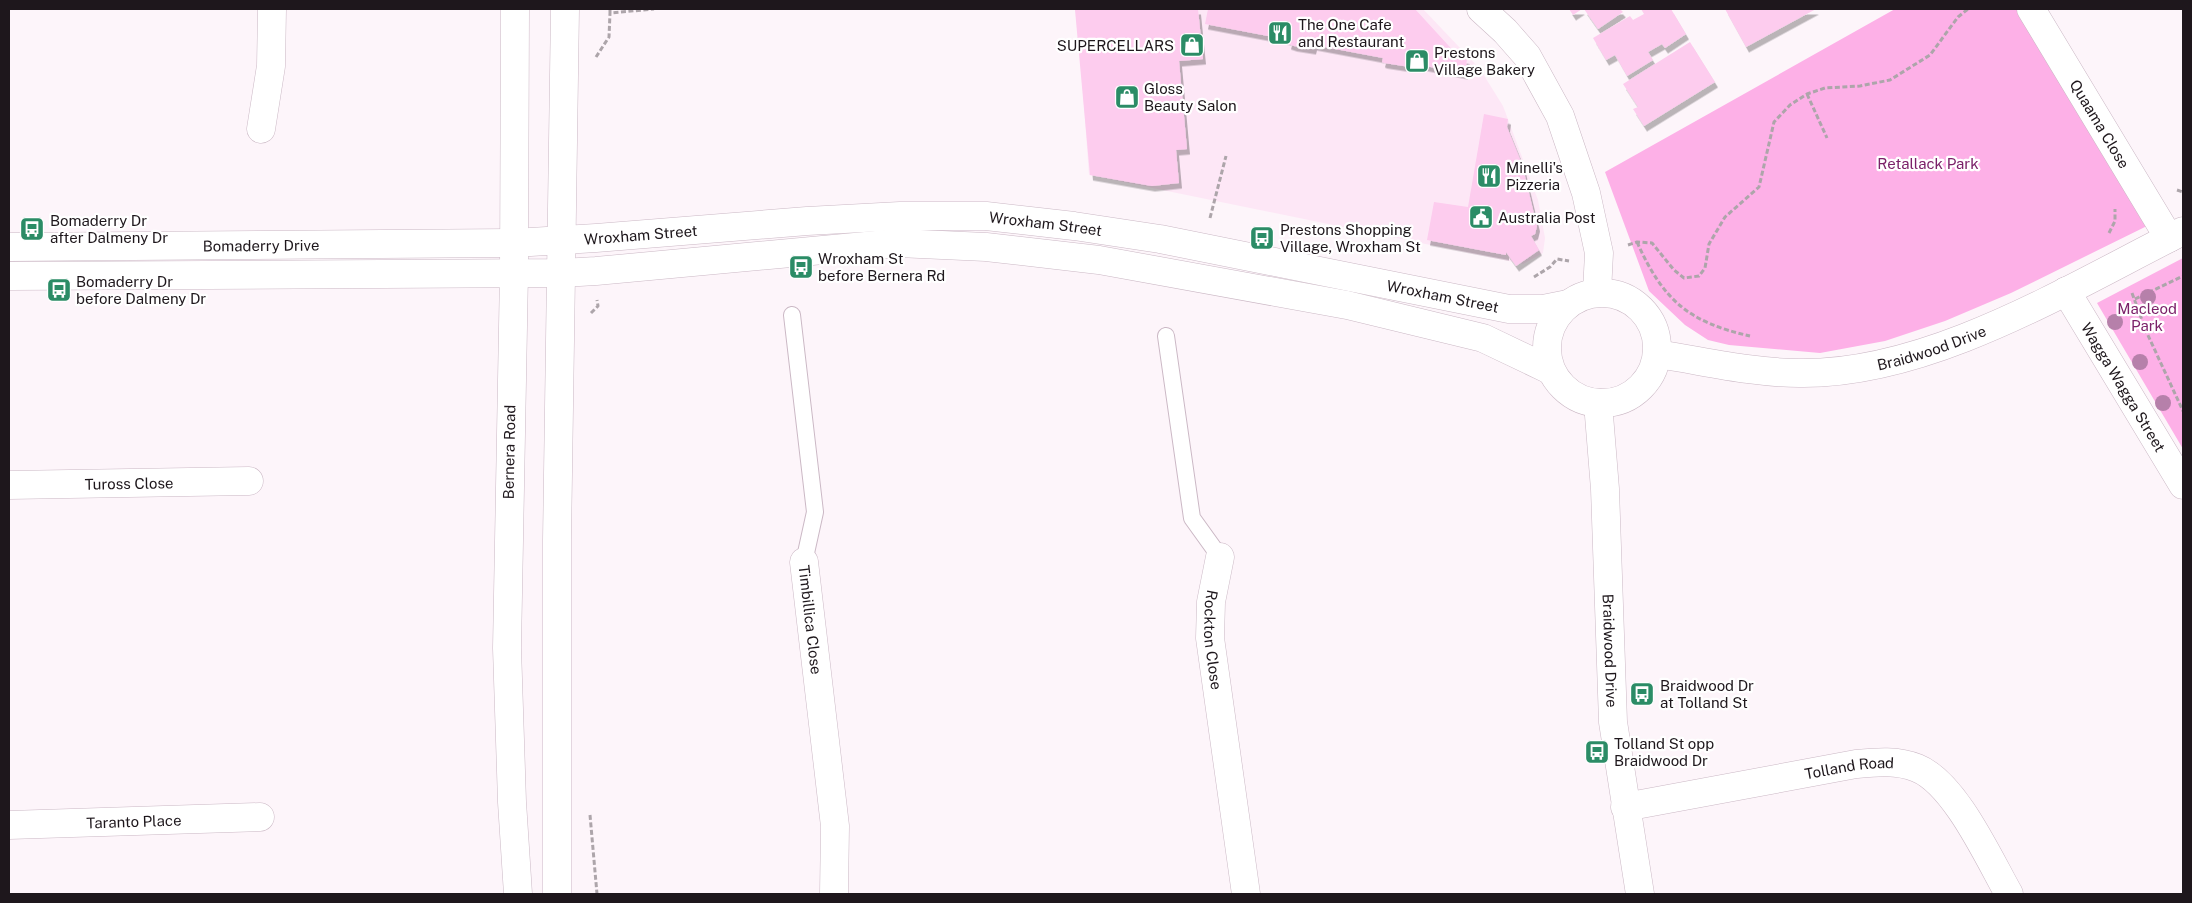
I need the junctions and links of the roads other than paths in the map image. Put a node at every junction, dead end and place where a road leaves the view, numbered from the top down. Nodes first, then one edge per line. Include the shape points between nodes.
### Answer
1 (272, 9) edge
2 (516, 9) edge
3 (565, 9) edge
4 (1481, 9) edge
5 (2031, 9) edge
6 (261, 129) dead end
7 (2176, 235) edge
8 (562, 240) junction
9 (514, 243) junction
10 (9, 246) edge
11 (514, 273) junction
12 (562, 273) junction
13 (9, 276) edge
14 (2066, 291) junction
15 (1597, 292) junction
16 (1568, 304) junction
17 (792, 315) dead end
18 (1166, 336) dead end
19 (1657, 354) junction
20 (1550, 370) junction
21 (1598, 403) junction
22 (249, 481) dead end
23 (9, 485) edge
24 (2183, 485) edge
25 (1220, 557) joint
26 (804, 562) joint
27 (1625, 808) junction
28 (260, 817) dead end
29 (9, 825) edge
30 (518, 894) edge
31 (557, 894) edge
32 (834, 894) edge
33 (1246, 894) edge
34 (1640, 894) edge
35 (2009, 894) edge

1 - 6 street via 271,66
2 - 9 street, Bernera Road
3 - 8 street
4 - 15 street via 1527,56 1560,116 1586,193 1597,244
5 - 7 street, Quaama Close
7 - 14 street, Braidwood Drive
8 - 9 street, Wroxham Street
8 - 12 street
8 - 16 street, Wroxham Street via 807,221 986,216 1160,239 1509,309 1543,309
9 - 10 street, Bomaderry Drive
9 - 11 street, Bernera Road
11 - 12 street, Wroxham Street
11 - 13 street, Bomaderry Drive
11 - 30 street, Bernera Road via 507,648
12 - 20 street, Wroxham Street via 898,243 986,247 1099,260 1347,305 1483,338
12 - 31 street via 557,540
14 - 19 street, Braidwood Drive via 1933,349 1837,371 1765,371
14 - 24 street, Wagga Wagga Street
15 - 16 street
15 - 19 street via 1623,297 1644,311 1653,326
16 - 20 street via 1555,317 1547,334
17 - 26 lane, Timbillica Close via 815,512
18 - 25 lane, Rockton Close via 1192,518
19 - 21 street via 1650,375 1640,387 1613,402
20 - 21 street via 1569,393
21 - 27 street, Braidwood Drive via 1605,489 1611,693
22 - 23 street, Tuross Close
25 - 33 street, Rockton Close via 1211,602 1210,638
26 - 32 street, Timbillica Close via 835,826
27 - 34 street, Braidwood Drive
27 - 35 street, Tolland Road via 1856,764 1886,761 1902,764 1918,768 1932,777 1953,799
28 - 29 street, Taranto Place

